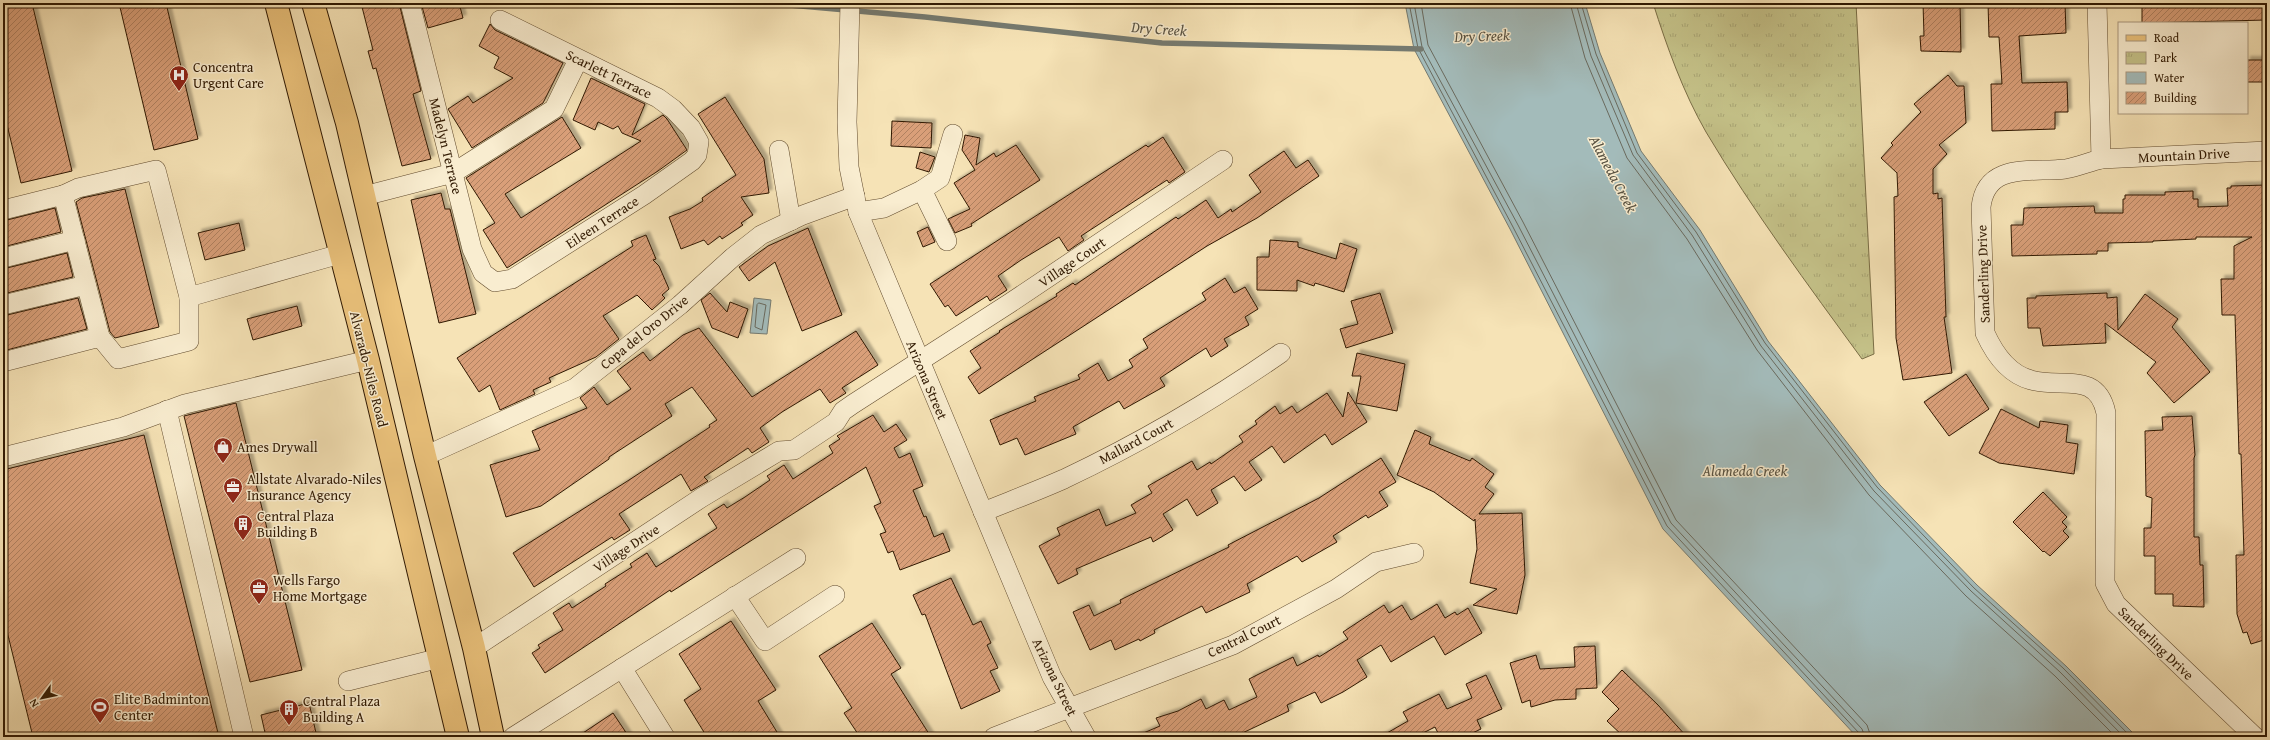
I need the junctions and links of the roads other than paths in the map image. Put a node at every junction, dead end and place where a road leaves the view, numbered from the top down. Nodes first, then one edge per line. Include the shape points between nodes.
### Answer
1 (276, 3) edge
2 (313, 3) edge
3 (410, 3) edge
4 (850, 3) edge
5 (2097, 3) edge
6 (500, 20) dead end
7 (578, 60) junction
8 (953, 134) dead end
9 (699, 148) joint
10 (779, 150) dead end
11 (2267, 150) edge
12 (2101, 159) junction
13 (1223, 160) dead end
14 (453, 173) junction
15 (922, 190) junction
16 (63, 195) junction
17 (364, 196) junction
18 (856, 204) junction
19 (3, 210) edge
20 (791, 221) junction
21 (75, 240) junction
22 (947, 241) dead end
23 (340, 254) junction
24 (3, 258) edge
25 (495, 282) joint
26 (86, 285) junction
27 (189, 297) junction
28 (3, 305) edge
29 (100, 337) junction
30 (1281, 353) dead end
31 (368, 360) junction
32 (920, 361) junction
33 (3, 362) edge
34 (167, 410) junction
35 (425, 456) junction
36 (3, 458) edge
37 (982, 512) junction
38 (1414, 553) dead end
39 (796, 558) dead end
40 (835, 595) dead end
41 (735, 596) junction
42 (474, 648) junction
43 (440, 658) junction
44 (622, 668) junction
45 (348, 681) dead end
46 (1068, 708) junction
47 (244, 737) edge
48 (458, 737) edge
49 (493, 737) edge
50 (512, 737) edge
51 (665, 737) edge
52 (994, 737) edge
53 (1086, 737) edge
54 (2255, 737) edge

1 - 23 main road, Alvarado-Niles Road
2 - 17 main road
3 - 14 street, Madelyn Terrace
4 - 18 street, Arizona Street via 847,51 849,167
5 - 12 street
6 - 7 street, Scarlett Terrace
7 - 9 street, Scarlett Terrace via 668,105 691,128
7 - 14 street via 554,109
8 - 15 street, Copa del Oro Drive via 940,178
9 - 25 street, Eileen Terrace via 692,162 644,195 512,279
10 - 20 street
11 - 12 street, Mountain Drive
12 - 54 street, Sanderling Drive via 2065,169 2009,172 1997,178 1985,190 1981,206 1985,333 1993,351 2023,377 2038,382 2088,386 2102,399 2106,413 2105,583 2116,604
13 - 32 street, Village Court via 1010,304
14 - 17 street
14 - 25 street, Madelyn Terrace via 472,249 483,273
15 - 18 street, Copa del Oro Drive via 884,208
15 - 22 street
16 - 19 street
16 - 21 street
16 - 27 street via 78,188 156,170
17 - 35 main road
18 - 20 street, Copa del Oro Drive
18 - 32 street, Arizona Street
20 - 35 street, Copa del Oro Drive via 761,236 733,257 680,304 575,388
21 - 24 street
21 - 26 street
23 - 27 street
23 - 31 main road, Alvarado-Niles Road
26 - 28 street
26 - 29 street
27 - 29 street via 189,341 118,359
29 - 33 street
30 - 37 street, Mallard Court via 1227,390 1156,432 1063,479
31 - 34 street
31 - 43 main road, Alvarado-Niles Road
32 - 37 street, Arizona Street
32 - 42 street, Village Drive via 843,411 836,422 794,450 779,451 702,498
34 - 36 street via 123,427
34 - 47 street
35 - 42 main road
37 - 46 street, Arizona Street via 1052,677
38 - 46 street, Central Court via 1376,562 1336,589 1233,645
39 - 41 street
40 - 41 street via 765,641
41 - 44 street
42 - 49 main road
43 - 45 street
43 - 48 main road, Alvarado-Niles Road
44 - 50 street
44 - 51 street
46 - 52 street, Central Court
46 - 53 street, Arizona Street

